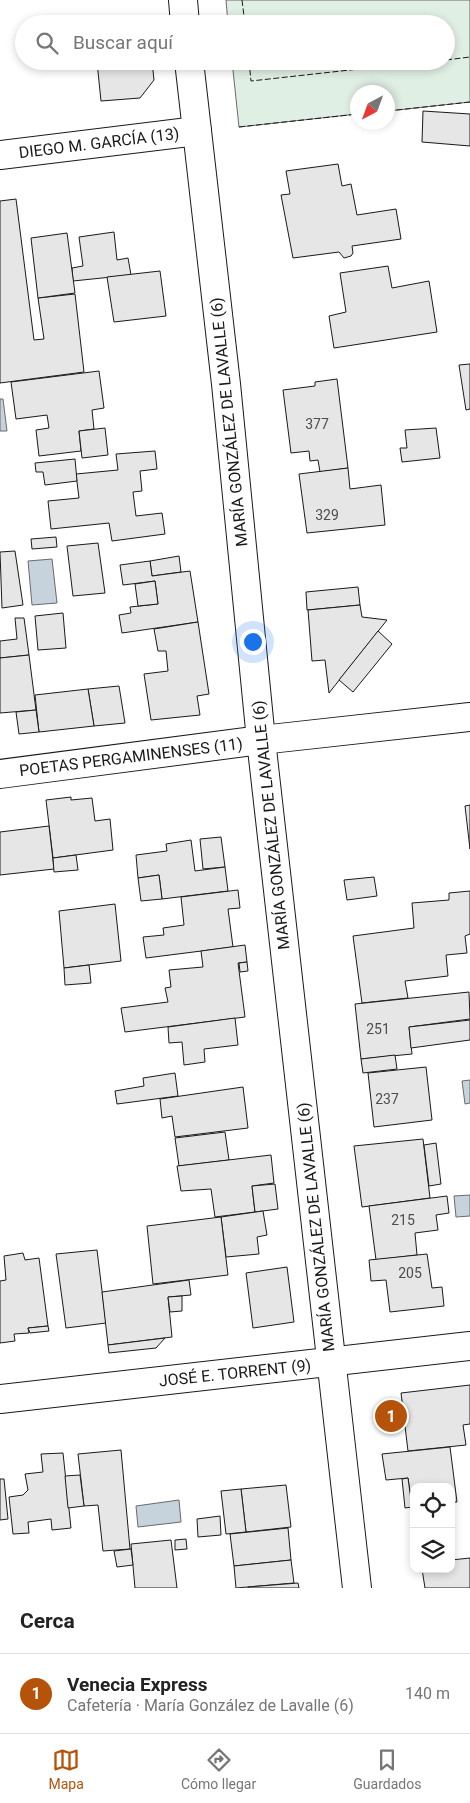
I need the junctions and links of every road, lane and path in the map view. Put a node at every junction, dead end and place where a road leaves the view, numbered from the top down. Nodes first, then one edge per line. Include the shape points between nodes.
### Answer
1 (183, 0) edge
2 (184, 15) edge
3 (191, 70) edge
4 (197, 131) junction
5 (0, 155) edge
6 (470, 717) edge
7 (261, 740) junction
8 (0, 774) edge
9 (470, 1346) edge
10 (331, 1362) junction
11 (0, 1399) edge
12 (357, 1588) edge

1 - 2 street
3 - 4 street, MARÍA GONZÁLEZ DE LAVALLE (6)
4 - 5 street, DIEGO M. GARCÍA (13)
4 - 7 street, MARÍA GONZÁLEZ DE LAVALLE (6)
6 - 7 street, POETAS PERGAMINENSES (11)
7 - 8 street, POETAS PERGAMINENSES (11)
7 - 10 street, MARÍA GONZÁLEZ DE LAVALLE (6)
9 - 10 street, JOSÉ E. TORRENT (9)
10 - 11 street, JOSÉ E. TORRENT (9)
10 - 12 street, MARÍA GONZÁLEZ DE LAVALLE (6)

